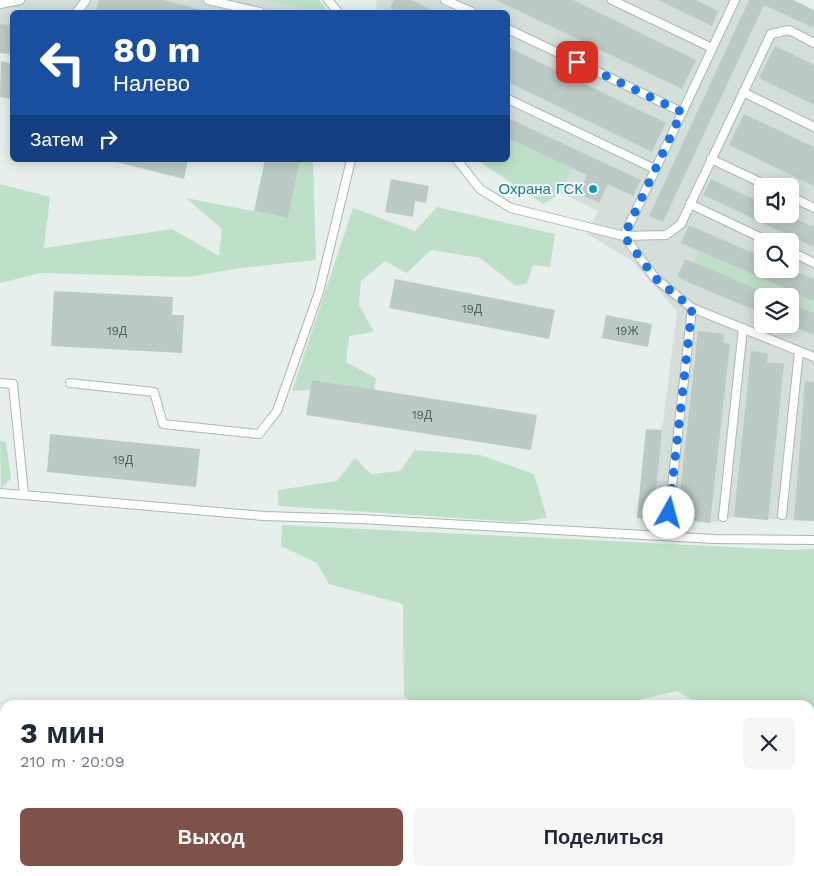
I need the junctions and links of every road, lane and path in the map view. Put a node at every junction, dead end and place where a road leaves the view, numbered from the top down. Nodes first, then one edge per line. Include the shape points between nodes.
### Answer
1 (20, 0) edge
2 (208, 0) edge
3 (328, 0) edge
4 (445, 0) edge
5 (612, 0) edge
6 (733, 0) edge
7 (0, 4) edge
8 (251, 10) edge
9 (336, 10) edge
10 (468, 10) edge
11 (510, 30) edge
12 (814, 43) edge
13 (712, 48) junction
14 (743, 92) junction
15 (510, 100) edge
16 (682, 112) junction
17 (814, 127) edge
18 (711, 159) junction
19 (351, 162) edge
20 (459, 162) edge
21 (655, 169) junction
22 (754, 179) edge
23 (799, 200) edge
24 (690, 204) junction
25 (814, 208) edge
26 (754, 234) edge
27 (624, 236) junction
28 (799, 256) edge
29 (814, 263) edge
30 (692, 308) junction
31 (743, 328) junction
32 (799, 351) junction
33 (814, 357) edge
34 (0, 383) edge
35 (70, 383) dead end
36 (0, 493) edge
37 (24, 494) junction
38 (669, 513) dead end
39 (782, 515) dead end
40 (723, 517) dead end
41 (814, 540) edge

1 - 7 lane
2 - 8 lane
3 - 9 lane
4 - 10 lane
5 - 13 lane
6 - 13 lane
11 - 16 lane
12 - 14 lane via 789,30 771,34
13 - 16 lane
14 - 17 lane
14 - 18 lane
15 - 21 lane
16 - 21 lane
18 - 22 lane
18 - 24 lane
19 - 35 lane via 319,292 276,411 259,434 163,424 154,392
20 - 27 lane via 480,189 511,208
21 - 27 lane
23 - 25 lane
24 - 26 lane
24 - 27 lane via 680,224 666,235
27 - 30 lane via 655,278
28 - 29 lane
30 - 31 lane
30 - 38 lane
31 - 32 lane
31 - 40 lane
32 - 33 lane
32 - 39 lane
34 - 37 lane via 13,384
36 - 37 lane
37 - 41 lane via 264,516 714,539

